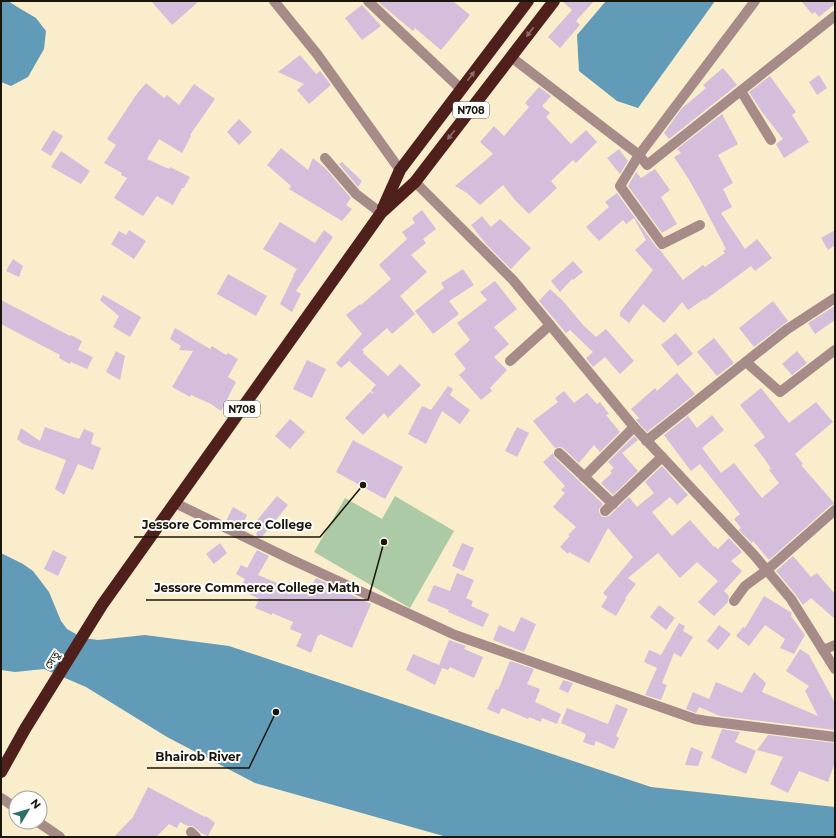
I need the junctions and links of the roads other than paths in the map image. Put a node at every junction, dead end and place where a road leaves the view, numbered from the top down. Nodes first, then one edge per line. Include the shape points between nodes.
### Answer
1 (274, 1) edge
2 (368, 1) edge
3 (528, 1) edge
4 (554, 1) edge
5 (756, 1) edge
6 (835, 16) edge
7 (511, 57) junction
8 (461, 89) junction
9 (741, 91) junction
10 (771, 140) dead end
11 (639, 155) junction
12 (325, 158) dead end
13 (400, 170) junction
14 (415, 182) junction
15 (381, 213) junction
16 (700, 225) dead end
17 (835, 298) edge
18 (550, 326) junction
19 (835, 350) edge
20 (510, 361) dead end
21 (746, 362) junction
22 (634, 427) junction
23 (646, 441) junction
24 (559, 453) dead end
25 (662, 457) junction
26 (584, 477) junction
27 (175, 503) junction
28 (613, 504) junction
29 (835, 510) edge
30 (605, 511) dead end
31 (767, 570) junction
32 (734, 600) dead end
33 (835, 645) edge
34 (823, 650) junction
35 (835, 669) edge
36 (835, 737) edge
37 (1, 772) edge
38 (48, 829) edge
39 (60, 837) edge

1 - 13 street via 317,54
2 - 8 street
8 -> 3 highway, N708
4 -> 7 highway, N708
5 - 11 street
6 - 9 street
7 - 11 street
7 -> 14 highway, N708
8 - 13 highway, N708
9 - 10 street
9 - 11 street via 647,165
11 - 16 street via 620,186 662,244
12 - 15 street via 356,194
13 - 15 highway, N708
14 - 15 highway, N708
14 - 18 street via 513,280
15 - 27 highway, N708
17 - 21 street via 786,330
18 - 20 street
18 - 22 street
19 - 21 street via 780,392
21 - 23 street
22 - 23 street
22 - 26 street
23 - 25 street
24 - 26 street
25 - 28 street
25 - 31 street
26 - 28 street
27 - 36 street via 463,638 695,718
27 - 37 highway, সেতু / N708 via 102,605
28 - 30 street
29 - 31 street
31 - 32 street via 745,586
31 - 34 street via 791,599
33 - 34 street
34 - 35 street
38 - 39 street

